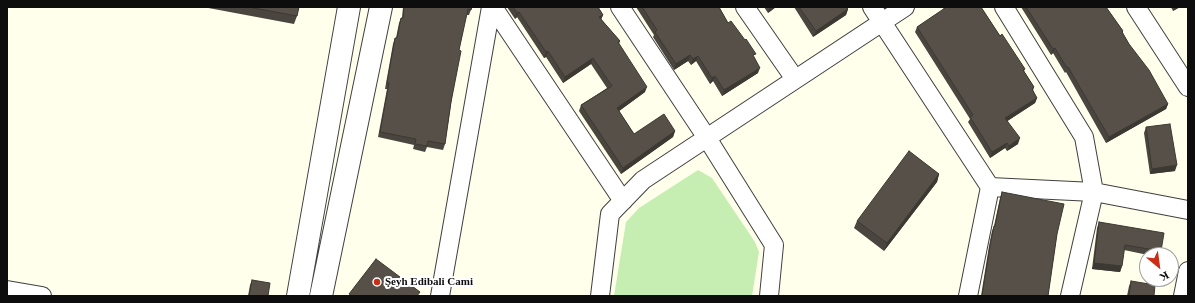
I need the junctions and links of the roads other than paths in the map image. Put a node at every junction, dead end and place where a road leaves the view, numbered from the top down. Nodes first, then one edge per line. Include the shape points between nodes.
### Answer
1 (349, 7) edge
2 (381, 7) edge
3 (492, 7) edge
4 (620, 7) edge
5 (745, 7) edge
6 (872, 7) edge
7 (905, 7) edge
8 (1004, 7) edge
9 (1136, 7) edge
10 (882, 22) junction
11 (795, 80) junction
12 (1188, 87) edge
13 (707, 138) junction
14 (990, 187) junction
15 (1094, 192) junction
16 (623, 201) junction
17 (1188, 210) edge
18 (1188, 271) edge
19 (7, 290) edge
20 (42, 296) edge
21 (298, 296) edge
22 (321, 296) edge
23 (440, 296) edge
24 (600, 296) edge
25 (769, 296) edge
26 (968, 296) edge
27 (1070, 296) edge
28 (1183, 296) edge

1 - 21 street
2 - 22 street
3 - 16 street
3 - 23 street
4 - 13 street
5 - 11 street
6 - 10 street
7 - 10 street
8 - 15 street via 1084,137
9 - 12 street
10 - 11 street
10 - 14 street
11 - 13 street
13 - 16 street via 643,180
13 - 25 street via 774,245
14 - 15 street
14 - 26 street
15 - 17 street
15 - 27 street
16 - 24 street via 610,214
18 - 28 street
19 - 20 street

